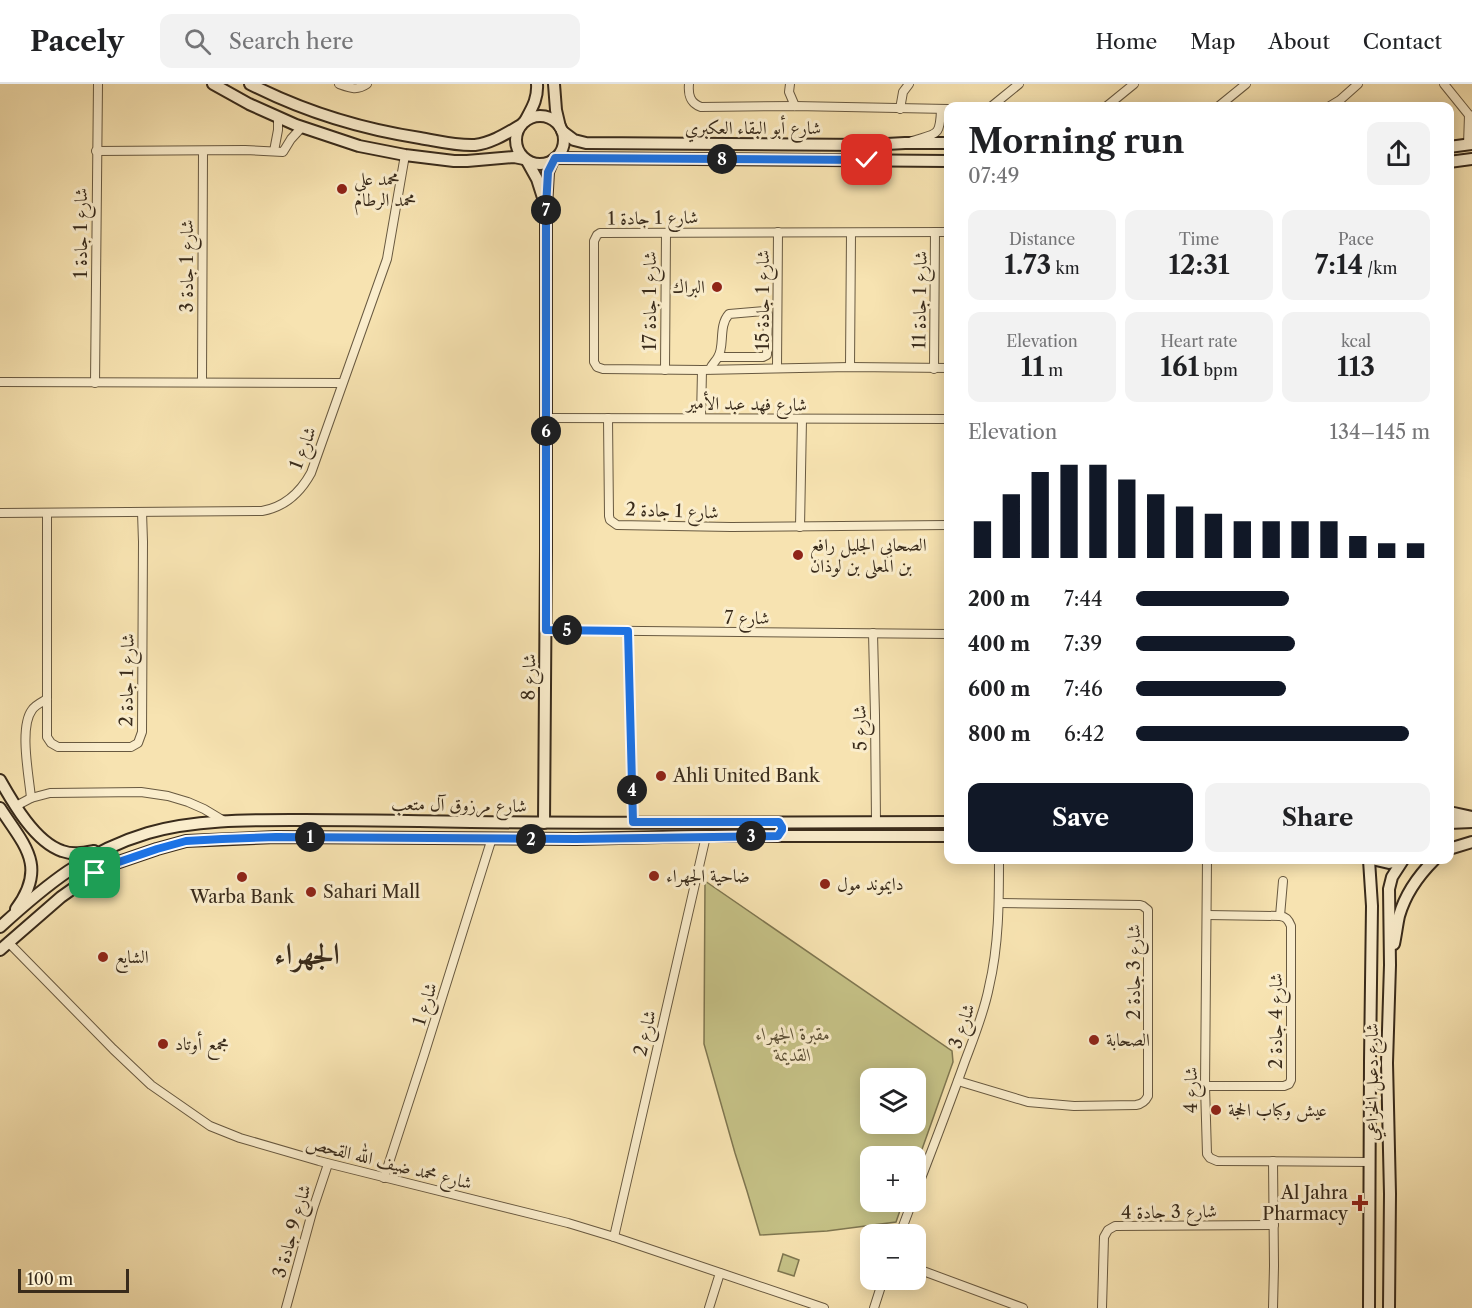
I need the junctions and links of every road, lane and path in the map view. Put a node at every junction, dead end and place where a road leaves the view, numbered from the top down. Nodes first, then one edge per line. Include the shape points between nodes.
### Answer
1 (98, 84) edge
2 (213, 84) edge
3 (250, 84) edge
4 (259, 84) edge
5 (339, 84) edge
6 (368, 84) edge
7 (537, 84) edge
8 (554, 84) edge
9 (689, 84) edge
10 (790, 84) edge
11 (909, 84) edge
12 (1019, 84) edge
13 (1134, 84) edge
14 (1246, 84) edge
15 (1359, 84) edge
16 (1444, 84) edge
17 (280, 98) junction
18 (997, 102) edge
19 (1112, 102) edge
20 (1225, 102) edge
21 (1337, 102) edge
22 (795, 106) junction
23 (900, 109) junction
24 (944, 110) edge
25 (944, 114) edge
26 (1470, 116) edge
27 (278, 118) junction
28 (523, 123) junction
29 (302, 127) junction
30 (561, 129) junction
31 (905, 143) junction
32 (944, 143) edge
33 (868, 145) junction
34 (1470, 145) edge
35 (1454, 147) edge
36 (96, 151) junction
37 (203, 151) junction
38 (274, 151) junction
39 (405, 155) junction
40 (554, 159) junction
41 (1472, 159) edge
42 (526, 160) junction
43 (785, 160) junction
44 (944, 161) edge
45 (1454, 161) edge
46 (546, 207) junction
47 (778, 232) junction
48 (935, 232) junction
49 (944, 232) edge
50 (666, 233) junction
51 (851, 233) junction
52 (719, 357) junction
53 (850, 367) junction
54 (777, 368) junction
55 (944, 368) edge
56 (706, 369) junction
57 (934, 369) junction
58 (665, 370) junction
59 (0, 382) edge
60 (202, 382) junction
61 (95, 383) junction
62 (342, 383) junction
63 (546, 418) junction
64 (608, 418) junction
65 (701, 418) junction
66 (802, 419) junction
67 (944, 419) edge
68 (142, 512) junction
69 (0, 513) edge
70 (47, 513) junction
71 (944, 525) edge
72 (800, 527) junction
73 (546, 630) junction
74 (628, 631) junction
75 (873, 633) junction
76 (944, 634) edge
77 (47, 699) junction
78 (0, 780) edge
79 (31, 798) junction
80 (16, 806) junction
81 (0, 808) edge
82 (1454, 813) edge
83 (1472, 817) edge
84 (802, 821) junction
85 (28, 822) junction
86 (226, 822) junction
87 (633, 822) junction
88 (779, 822) junction
89 (876, 822) junction
90 (944, 822) edge
91 (1472, 822) edge
92 (544, 823) junction
93 (1454, 823) edge
94 (15, 831) junction
95 (706, 836) junction
96 (778, 836) junction
97 (800, 836) junction
98 (944, 836) edge
99 (492, 838) junction
100 (1472, 841) edge
101 (1454, 842) edge
102 (109, 847) junction
103 (1454, 847) edge
104 (999, 864) edge
105 (1207, 864) edge
106 (1370, 864) edge
107 (1400, 864) edge
108 (1431, 864) edge
109 (1283, 881) dead end
110 (999, 903) junction
111 (1207, 915) junction
112 (1280, 916) junction
113 (2, 925) edge
114 (4, 946) edge
115 (1390, 965) junction
116 (1371, 984) junction
117 (1389, 987) junction
118 (1371, 1007) junction
119 (1388, 1007) junction
120 (958, 1081) junction
121 (1205, 1086) junction
122 (1273, 1161) junction
123 (1370, 1162) junction
124 (328, 1164) junction
125 (926, 1165) edge
126 (384, 1178) junction
127 (1274, 1225) junction
128 (614, 1237) junction
129 (926, 1272) edge
130 (720, 1273) junction
131 (880, 1290) edge
132 (286, 1308) edge
133 (709, 1308) edge
134 (824, 1308) edge
135 (874, 1308) edge
136 (1023, 1308) edge
137 (1102, 1308) edge
138 (1273, 1308) edge
139 (1372, 1308) edge
140 (1389, 1308) edge

1 - 36 street, شارع 1 جادة 1
2 - 27 main road
3 - 17 main road
4 - 17 main road
5 - 6 street via 357,89
7 - 28 main road via 534,106
8 - 30 main road
9 - 22 street via 691,100 701,107
10 - 22 street
11 - 23 street
12 - 18 street
13 - 19 street
14 - 20 street
15 - 21 street
16 - 26 street
17 - 28 main road via 305,110 368,128 443,142 490,142
22 - 23 street
23 - 24 street
25 - 31 street via 939,130
26 - 34 street
27 - 29 main road
27 - 38 street
28 - 30 main road via 544,116
28 - 42 main road via 515,141
29 - 38 street via 283,152
29 - 39 main road via 359,146
30 - 33 main road, شارع أبو البقاء العكبري via 574,140 586,143
30 - 40 main road via 563,144
31 - 32 main road, شارع أبو البقاء العكبري
31 - 33 main road, شارع أبو البقاء العكبري
33 - 43 main road via 787,150 783,154
34 - 35 main road
36 - 37 street
36 - 61 street, شارع 1 جادة 1
37 - 38 street
37 - 60 street, شارع 1 جادة 3
39 - 42 main road via 467,161 514,157
39 - 62 street, شارع 1 via 387,259
40 - 42 main road via 540,164
40 - 43 main road, شارع أبو البقاء العكبري
40 - 46 main road, شارع 8 via 548,172
41 - 45 main road
42 - 46 main road, شارع 8
43 - 44 main road, شارع أبو البقاء العكبري
46 - 63 main road, شارع 8
47 - 50 street, شارع 1 جادة 1
47 - 51 street, شارع 1 جادة 1
47 - 54 street, شارع 1 جادة 15
48 - 49 street, شارع 1 جادة 1
48 - 51 street, شارع 1 جادة 1
48 - 57 street, شارع 1 جادة 11
50 - 58 street, شارع 1 جادة 17
50 - 58 street, شارع 1 جادة 1 via 600,233 595,238 594,252 595,365 603,369
51 - 53 street
52 - 52 street via 724,321 729,314 768,314 767,355
52 - 56 street
53 - 54 street, شارع 1 جادة 1
53 - 57 street, شارع 1 جادة 1
54 - 56 street, شارع 1 جادة 1
55 - 57 street, شارع 1 جادة 1
56 - 58 street, شارع 1 جادة 1
56 - 65 street
59 - 61 street
60 - 61 street
60 - 62 street
62 - 68 street, شارع 1 via 311,473 288,501 262,511
63 - 64 street, شارع فهد عبد الأمير
63 - 73 main road, شارع 8
64 - 65 street, شارع فهد عبد الأمير
64 - 72 street, شارع 1 جادة 2 via 609,516 616,525
65 - 66 street, شارع فهد عبد الأمير
66 - 67 street, شارع فهد عبد الأمير
66 - 72 street
68 - 70 street, شارع 1
68 - 77 street, شارع 1 جادة 2 via 142,732 138,743 131,747 58,747 46,733
69 - 70 street, شارع 1
70 - 77 street, شارع 1 جادة 2
71 - 72 street, شارع 1 جادة 2
73 - 74 street, شارع 7
73 - 92 main road, شارع 8
74 - 75 street, شارع 7
74 - 87 street
75 - 76 street, شارع 7
75 - 89 street, شارع 5
77 - 79 street via 32,710 25,730
78 - 80 main road
79 - 80 street
79 - 86 street via 50,793 141,792 188,802
80 - 85 main road
81 - 94 main road
82 - 83 main road
84 - 88 main road, شارع مرزوق آل متعب
84 - 89 main road, شارع مرزوق آل متعب
84 - 97 main road via 797,830
85 - 94 main road via 26,829
85 - 102 main road via 62,851 83,853
86 - 92 main road, شارع مرزوق آل متعب
86 - 102 main road, شارع مرزوق آل متعب via 182,825
87 - 88 main road, شارع مرزوق آل متعب
87 - 92 main road, شارع مرزوق آل متعب
88 - 96 main road via 782,830
89 - 90 main road, شارع مرزوق آل متعب
91 - 93 main road
94 - 113 main road via 31,857 32,876 18,906
95 - 96 main road, شارع مرزوق آل متعب
95 - 99 main road, شارع مرزوق آل متعب
95 - 128 street, شارع 2
96 - 97 main road, شارع مرزوق آل متعب
97 - 98 main road, شارع مرزوق آل متعب
99 - 114 main road, شارع مرزوق آل متعب via 276,837 186,841 95,873
99 - 126 street, شارع 1
100 - 101 main road
100 - 103 main road
102 - 113 main road, شارع مرزوق آل متعب via 56,879
104 - 110 street, شارع 3
105 - 111 street, شارع 4
106 - 116 main road, شارع دعبل الخزاعي
107 - 115 main road, شارع دعبل الخزاعي via 1390,883
108 - 115 main road via 1412,888 1400,915
109 - 112 street, شارع 4 جادة 2
110 - 120 street, شارع 3 via 990,987
110 - 120 street, شارع 3 جادة 2 via 1146,908 1148,1096 1136,1105 1062,1106 1028,1102
111 - 112 street
111 - 121 street, شارع 4
112 - 121 street, شارع 4 جادة 2 via 1289,920 1290,926 1291,1082 1284,1086
114 - 124 street, شارع محمد ضيف الله القحص via 151,1085 210,1126
115 - 117 main road, شارع دعبل الخزاعي
116 - 117 main road via 1378,992
116 - 118 main road, شارع دعبل الخزاعي
117 - 119 main road, شارع دعبل الخزاعي
118 - 119 main road via 1378,1001
118 - 123 main road, شارع دعبل الخزاعي
119 - 140 main road, شارع دعبل الخزاعي
120 - 125 street, شارع 3
121 - 122 street, شارع 4 via 1210,1158
122 - 123 street, شارع 4
122 - 127 street
123 - 139 main road, شارع دعبل الخزاعي
124 - 126 street, شارع محمد ضيف الله القحص
124 - 132 street, شارع 9 جادة 3
126 - 128 street, شارع محمد ضيف الله القحص
127 - 137 street, شارع 3 جادة 4 via 1115,1226 1104,1237
127 - 138 street
128 - 130 street, شارع محمد ضيف الله القحص
129 - 136 street
130 - 133 street
130 - 134 street, شارع محمد ضيف الله القحص
131 - 135 street

